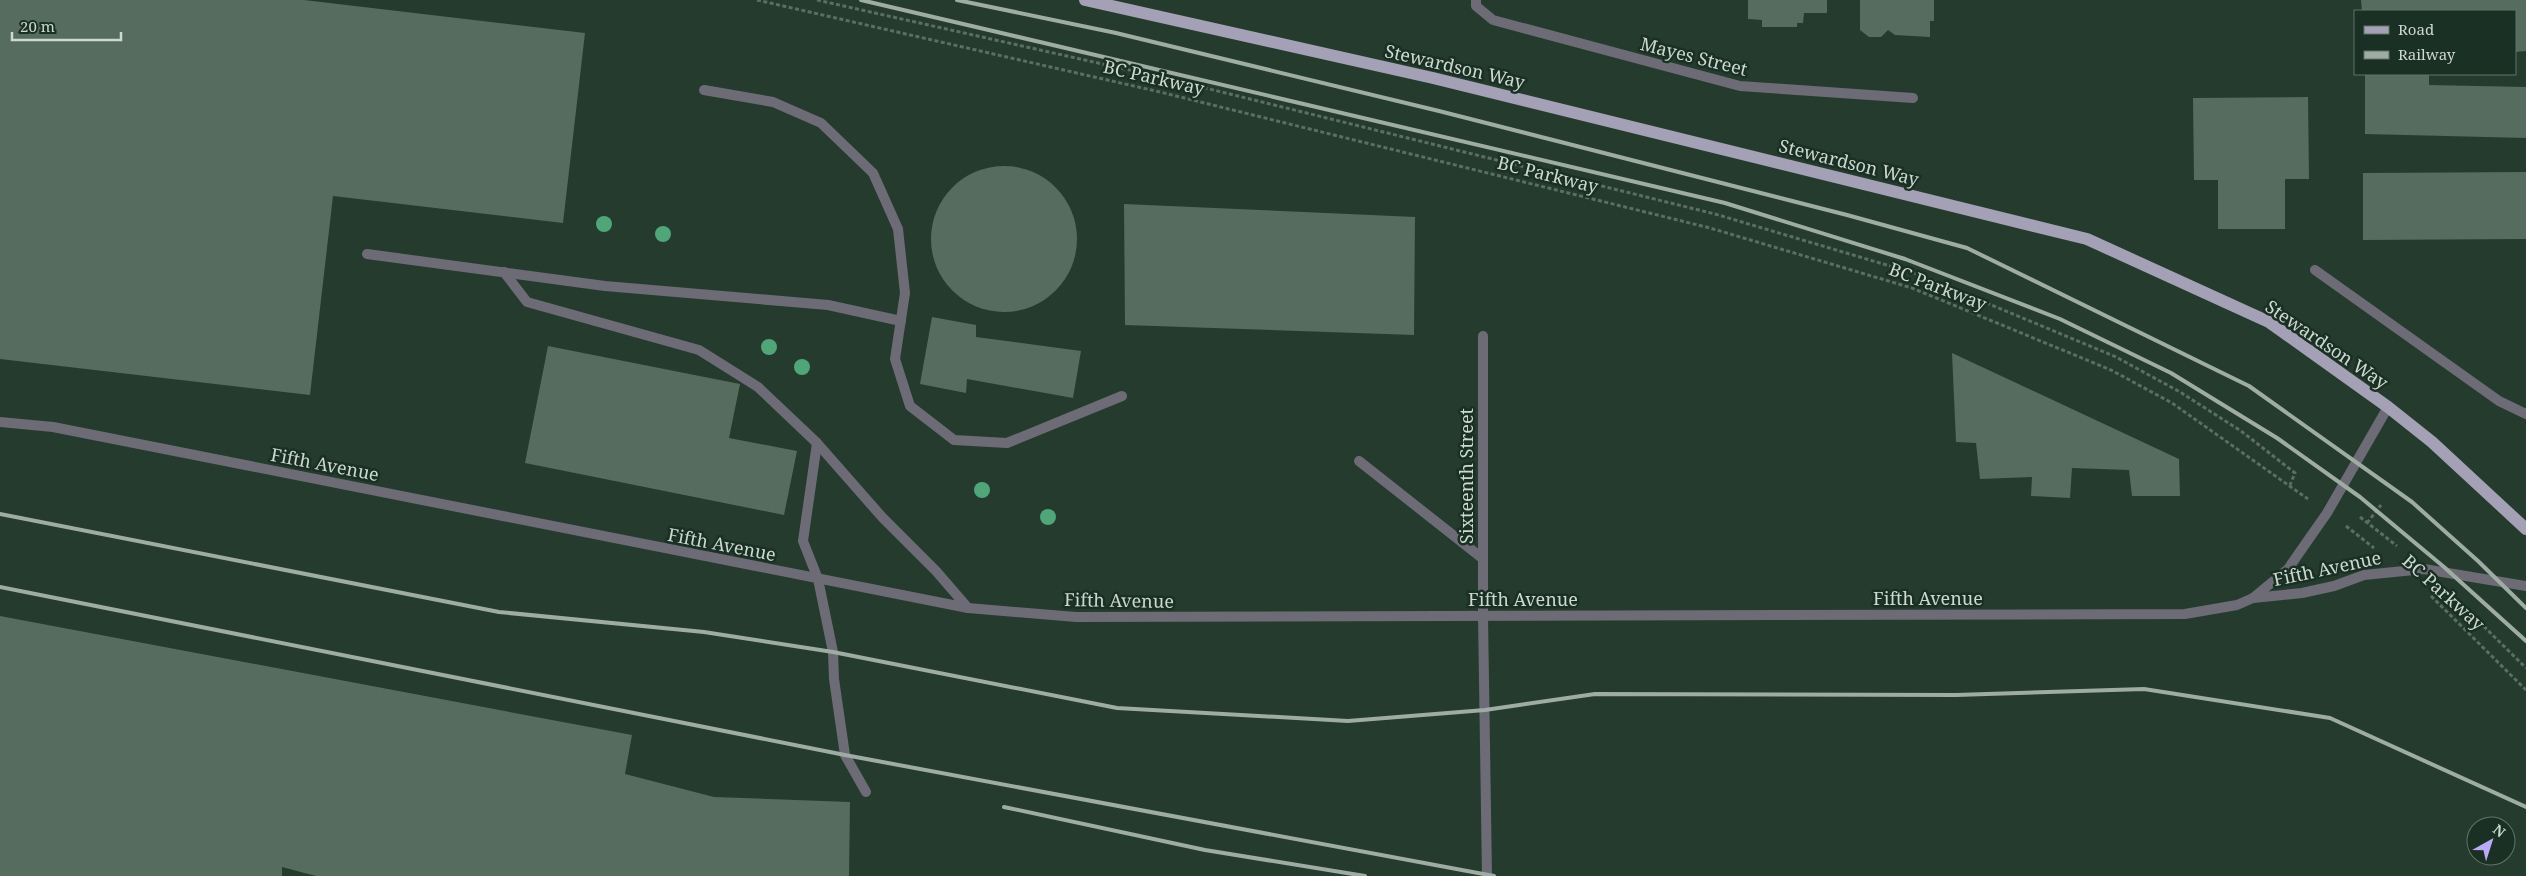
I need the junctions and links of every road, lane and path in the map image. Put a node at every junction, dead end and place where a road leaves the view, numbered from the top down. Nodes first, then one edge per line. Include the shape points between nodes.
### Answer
1 (757, 0) edge
2 (817, 0) edge
3 (1085, 0) edge
4 (1476, 3) edge
5 (704, 90) dead end
6 (1913, 98) dead end
7 (367, 254) dead end
8 (2314, 270) dead end
9 (504, 272) junction
10 (901, 321) junction
11 (1483, 336) dead end
12 (1122, 396) dead end
13 (2388, 407) junction
14 (2526, 414) edge
15 (0, 422) edge
16 (817, 443) junction
17 (1359, 461) dead end
18 (2290, 485) junction
19 (2381, 505) dead end
20 (2328, 513) junction
21 (2360, 517) dead end
22 (2367, 523) junction
23 (2526, 529) edge
24 (2400, 549) dead end
25 (1482, 558) junction
26 (2401, 570) junction
27 (818, 579) junction
28 (2526, 586) edge
29 (2450, 593) dead end
30 (2253, 598) junction
31 (968, 608) junction
32 (1484, 616) junction
33 (2526, 668) edge
34 (2526, 690) edge
35 (866, 792) dead end
36 (1487, 876) edge

1 - 18 path, BC Parkway via 1160,92 1681,221 1912,288 2120,375 2172,403
2 - 18 path, BC Parkway via 1165,78 1715,214 1917,274 2116,357 2172,388 2242,431 2287,465 2295,473
3 - 13 main road, Stewardson Way via 1443,80 2087,239 2269,322
4 - 6 street, Mayes Street via 1493,20 1740,86
5 - 10 street via 773,102 821,123 873,172 898,229 905,293
7 - 9 street
8 - 14 street via 2498,401
9 - 10 street via 605,286 828,305
9 - 16 street via 527,302 699,350 758,387
10 - 12 street via 895,359 910,406 954,440 1008,443
11 - 25 street, Sixteenth Street
13 - 20 street, Fifth Avenue
13 - 23 main road, Stewardson Way via 2432,442
15 - 27 street, Fifth Avenue via 54,427
16 - 27 street via 803,541
16 - 31 street
17 - 25 street
18 - 20 path, BC Parkway
19 - 22 path
20 - 26 path, BC Parkway
20 - 30 street, Fifth Avenue via 2288,569
21 - 22 path, BC Parkway
22 - 24 path, BC Parkway
25 - 32 street, Sixteenth Street
26 - 28 street, Fifth Avenue via 2424,569
26 - 30 street, Fifth Avenue via 2364,575 2334,586 2285,596
26 - 34 path, BC Parkway
27 - 31 street, Fifth Avenue
27 - 35 street via 833,652 845,755
29 - 33 path, BC Parkway
30 - 32 street, Fifth Avenue via 2237,605 2185,614
31 - 32 street, Fifth Avenue via 1076,617
32 - 36 street, Sixteenth Street

